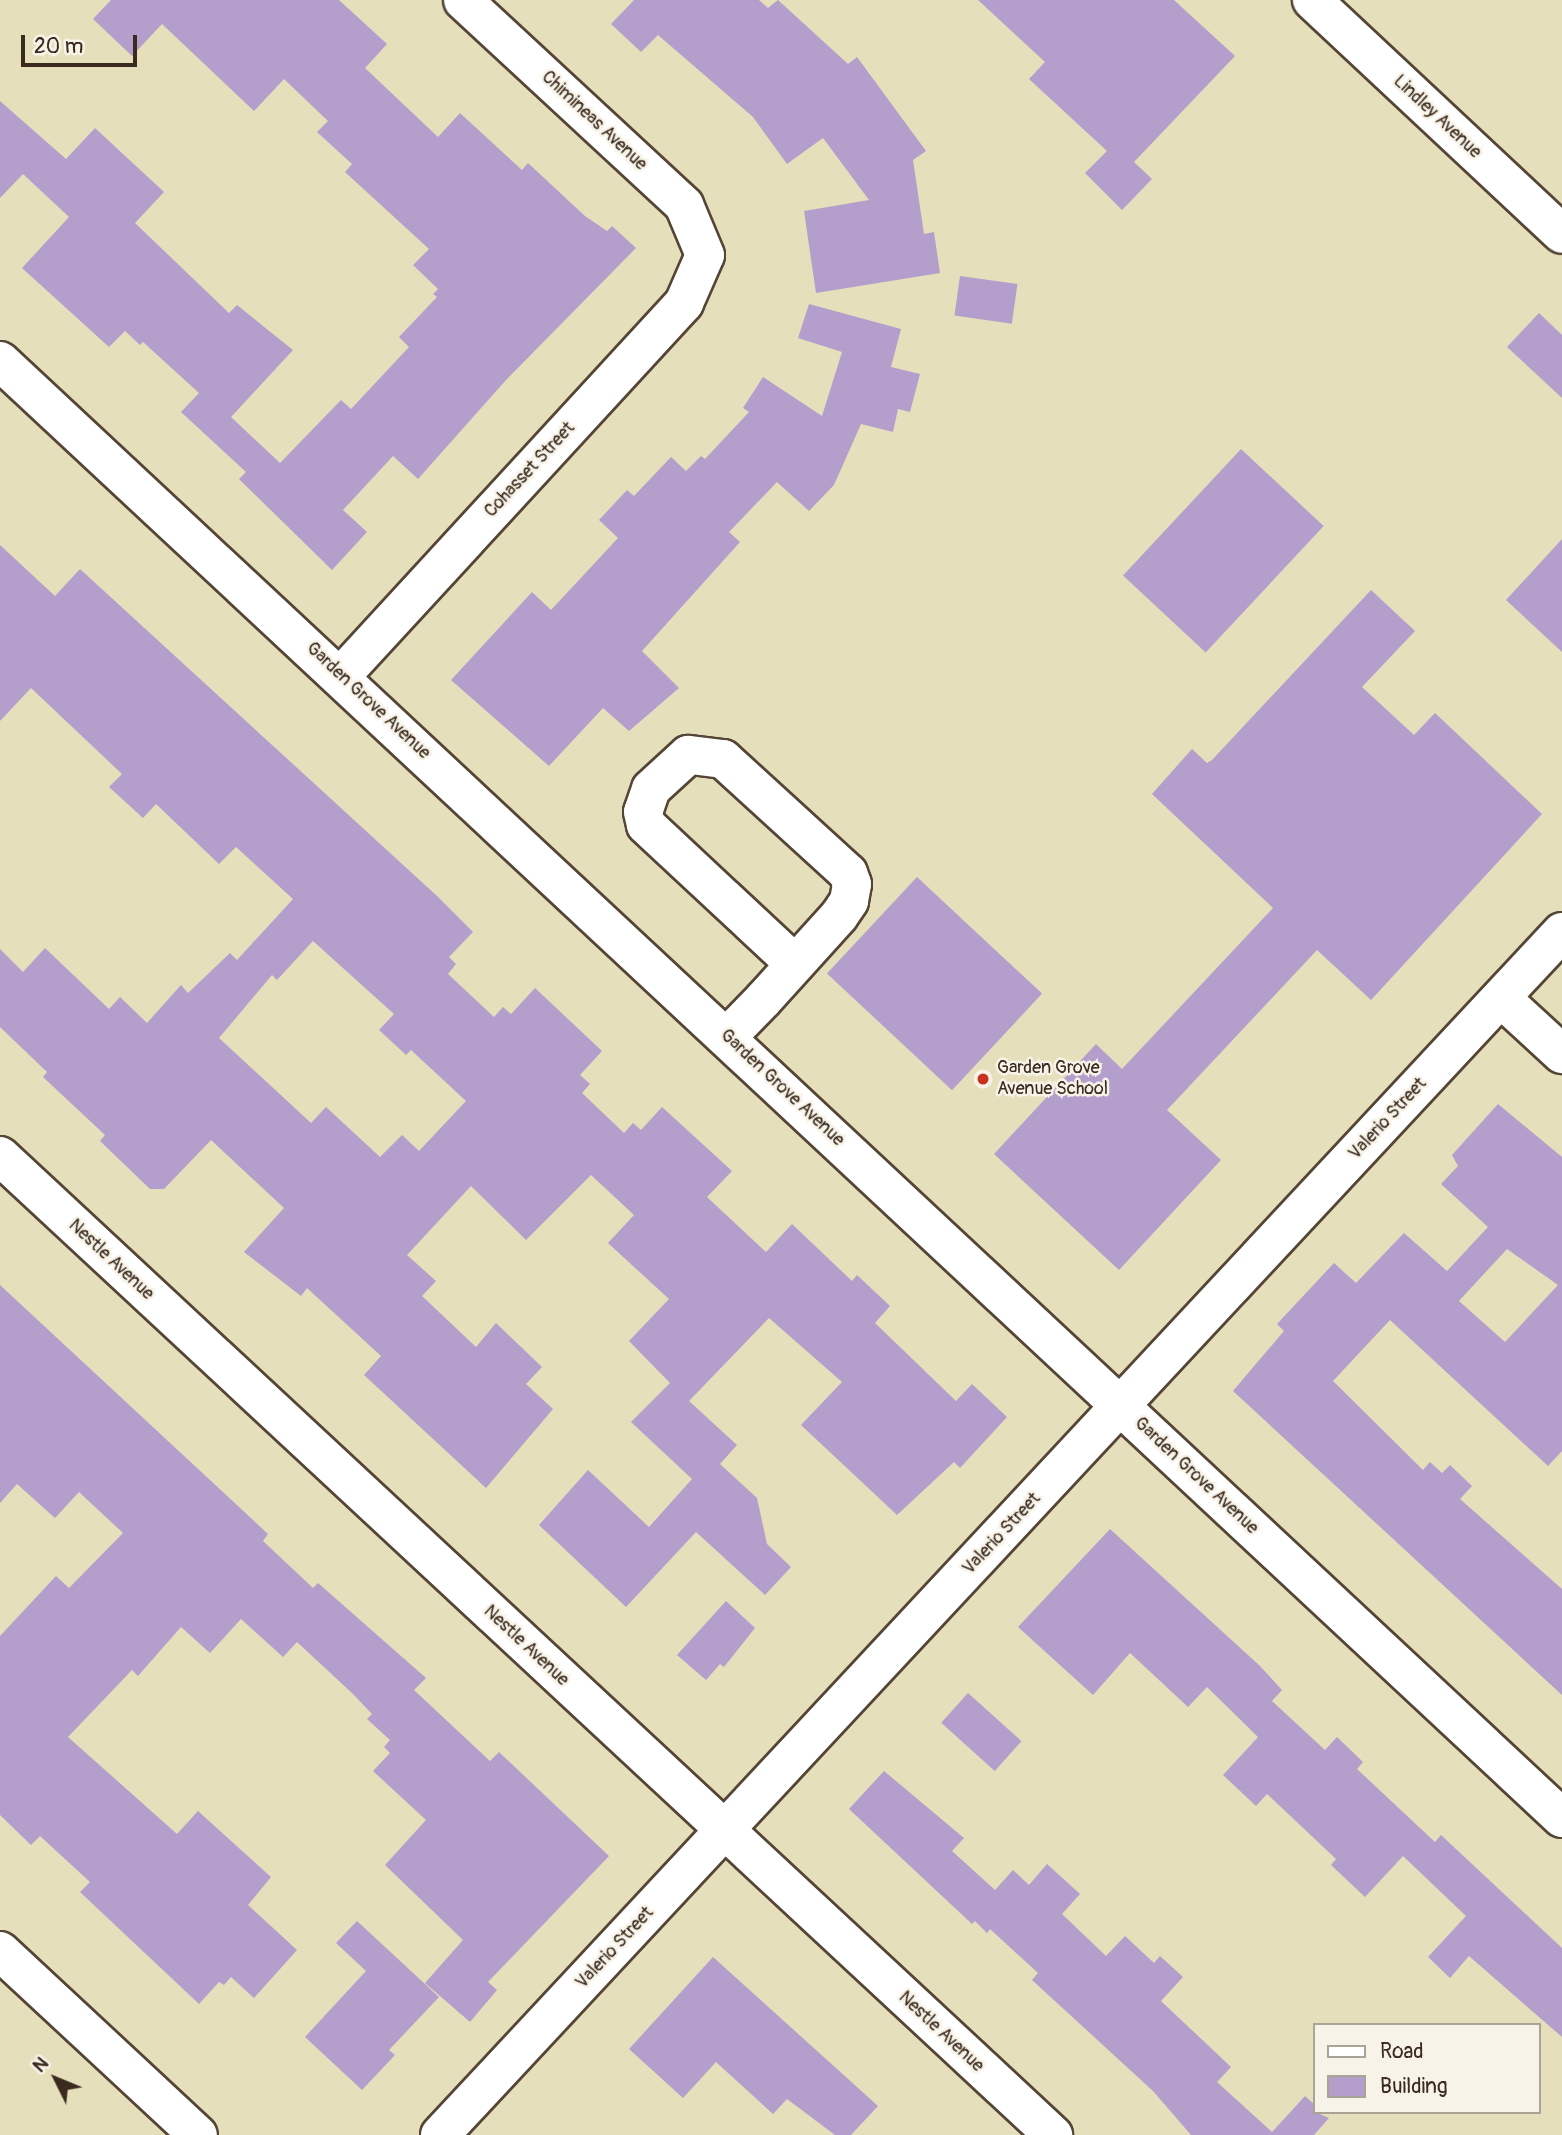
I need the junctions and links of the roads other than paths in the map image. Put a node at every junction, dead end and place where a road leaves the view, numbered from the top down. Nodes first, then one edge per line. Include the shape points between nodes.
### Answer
1 (463, 0) edge
2 (1312, 0) edge
3 (1562, 234) edge
4 (705, 256) joint
5 (0, 361) edge
6 (341, 676) junction
7 (1562, 932) edge
8 (795, 964) junction
9 (1501, 998) junction
10 (727, 1037) junction
11 (1562, 1054) edge
12 (0, 1156) edge
13 (1122, 1406) junction
14 (1562, 1818) edge
15 (725, 1830) junction
16 (0, 1951) edge
17 (198, 2135) edge
18 (440, 2135) edge
19 (1053, 2135) edge

1 - 4 street, Chimineas Avenue via 684,205
2 - 3 street, Lindley Avenue
4 - 6 street, Cohasset Street via 684,303
5 - 6 street, Garden Grove Avenue
6 - 10 street, Garden Grove Avenue
7 - 9 street, Valerio Street
8 - 8 street via 849,901 848,873 723,759 688,755 651,789 643,812 646,825
8 - 10 street
9 - 11 street
9 - 13 street, Valerio Street
10 - 13 street, Garden Grove Avenue
12 - 15 street, Nestle Avenue
13 - 14 street, Garden Grove Avenue
13 - 15 street, Valerio Street
15 - 18 street, Valerio Street
15 - 19 street, Nestle Avenue
16 - 17 street

